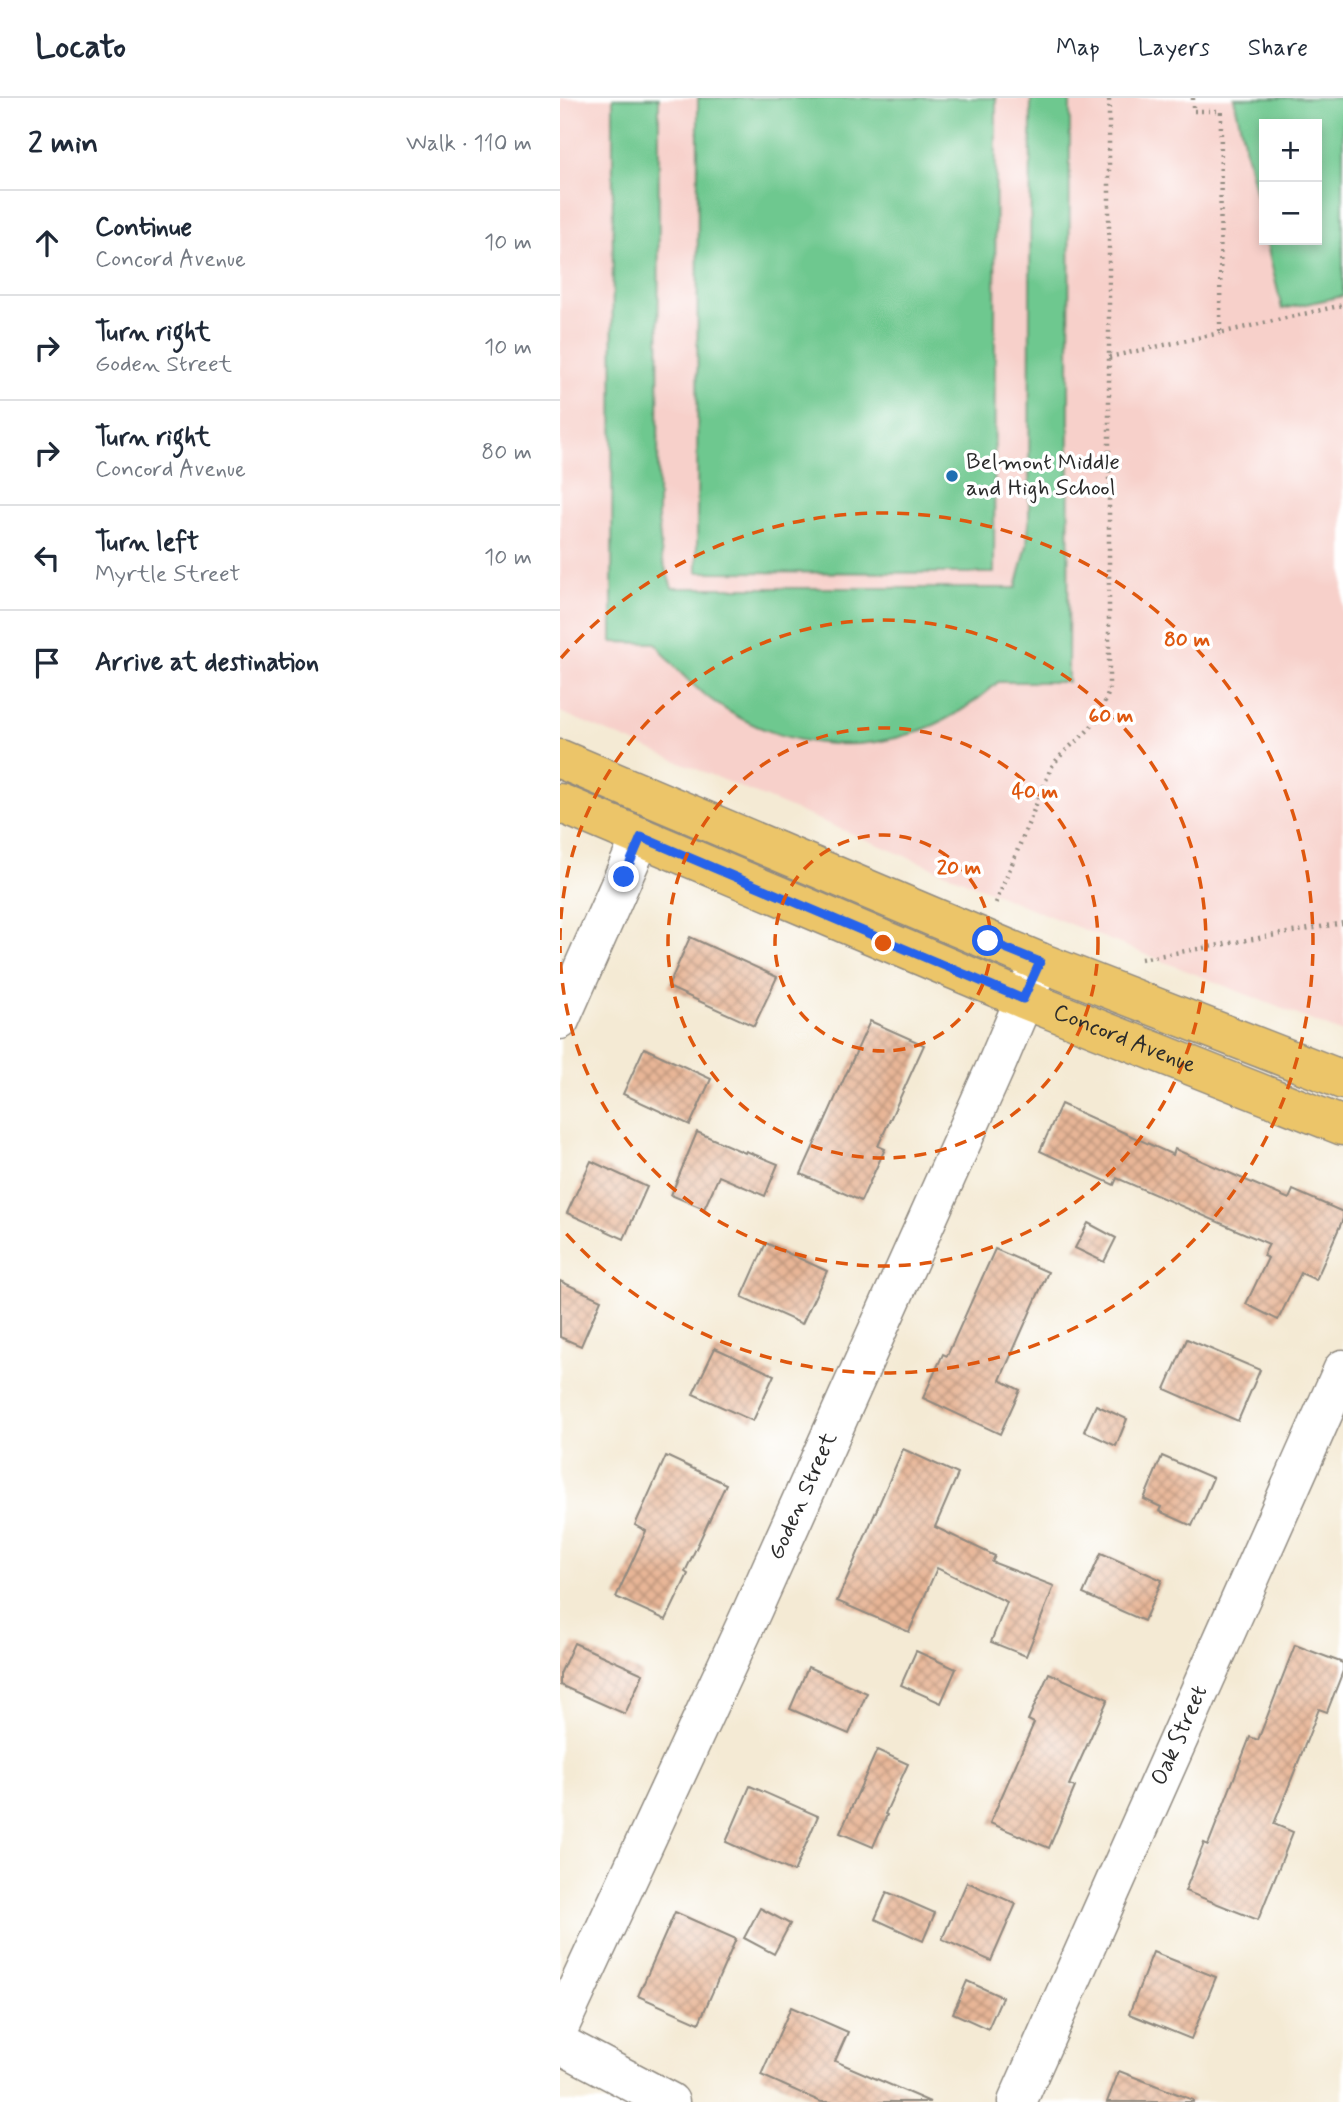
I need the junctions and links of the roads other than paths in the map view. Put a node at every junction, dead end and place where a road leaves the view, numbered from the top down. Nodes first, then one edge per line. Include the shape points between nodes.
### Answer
1 (560, 759) edge
2 (560, 803) edge
3 (641, 837) junction
4 (1040, 962) junction
5 (1023, 999) junction
6 (560, 1020) edge
7 (1343, 1080) edge
8 (1343, 1126) edge
9 (1343, 1369) edge
10 (560, 2026) edge
11 (560, 2044) edge
12 (655, 2098) edge
13 (1017, 2102) edge

1 - 4 main road, Concord Avenue
2 - 3 main road, Concord Avenue
3 - 5 main road, Concord Avenue
3 - 6 street
4 - 5 street, Goden Street
4 - 7 main road, Concord Avenue
5 - 8 main road, Concord Avenue
5 - 10 street, Goden Street via 752,1611
9 - 13 street, Oak Street
11 - 12 street

